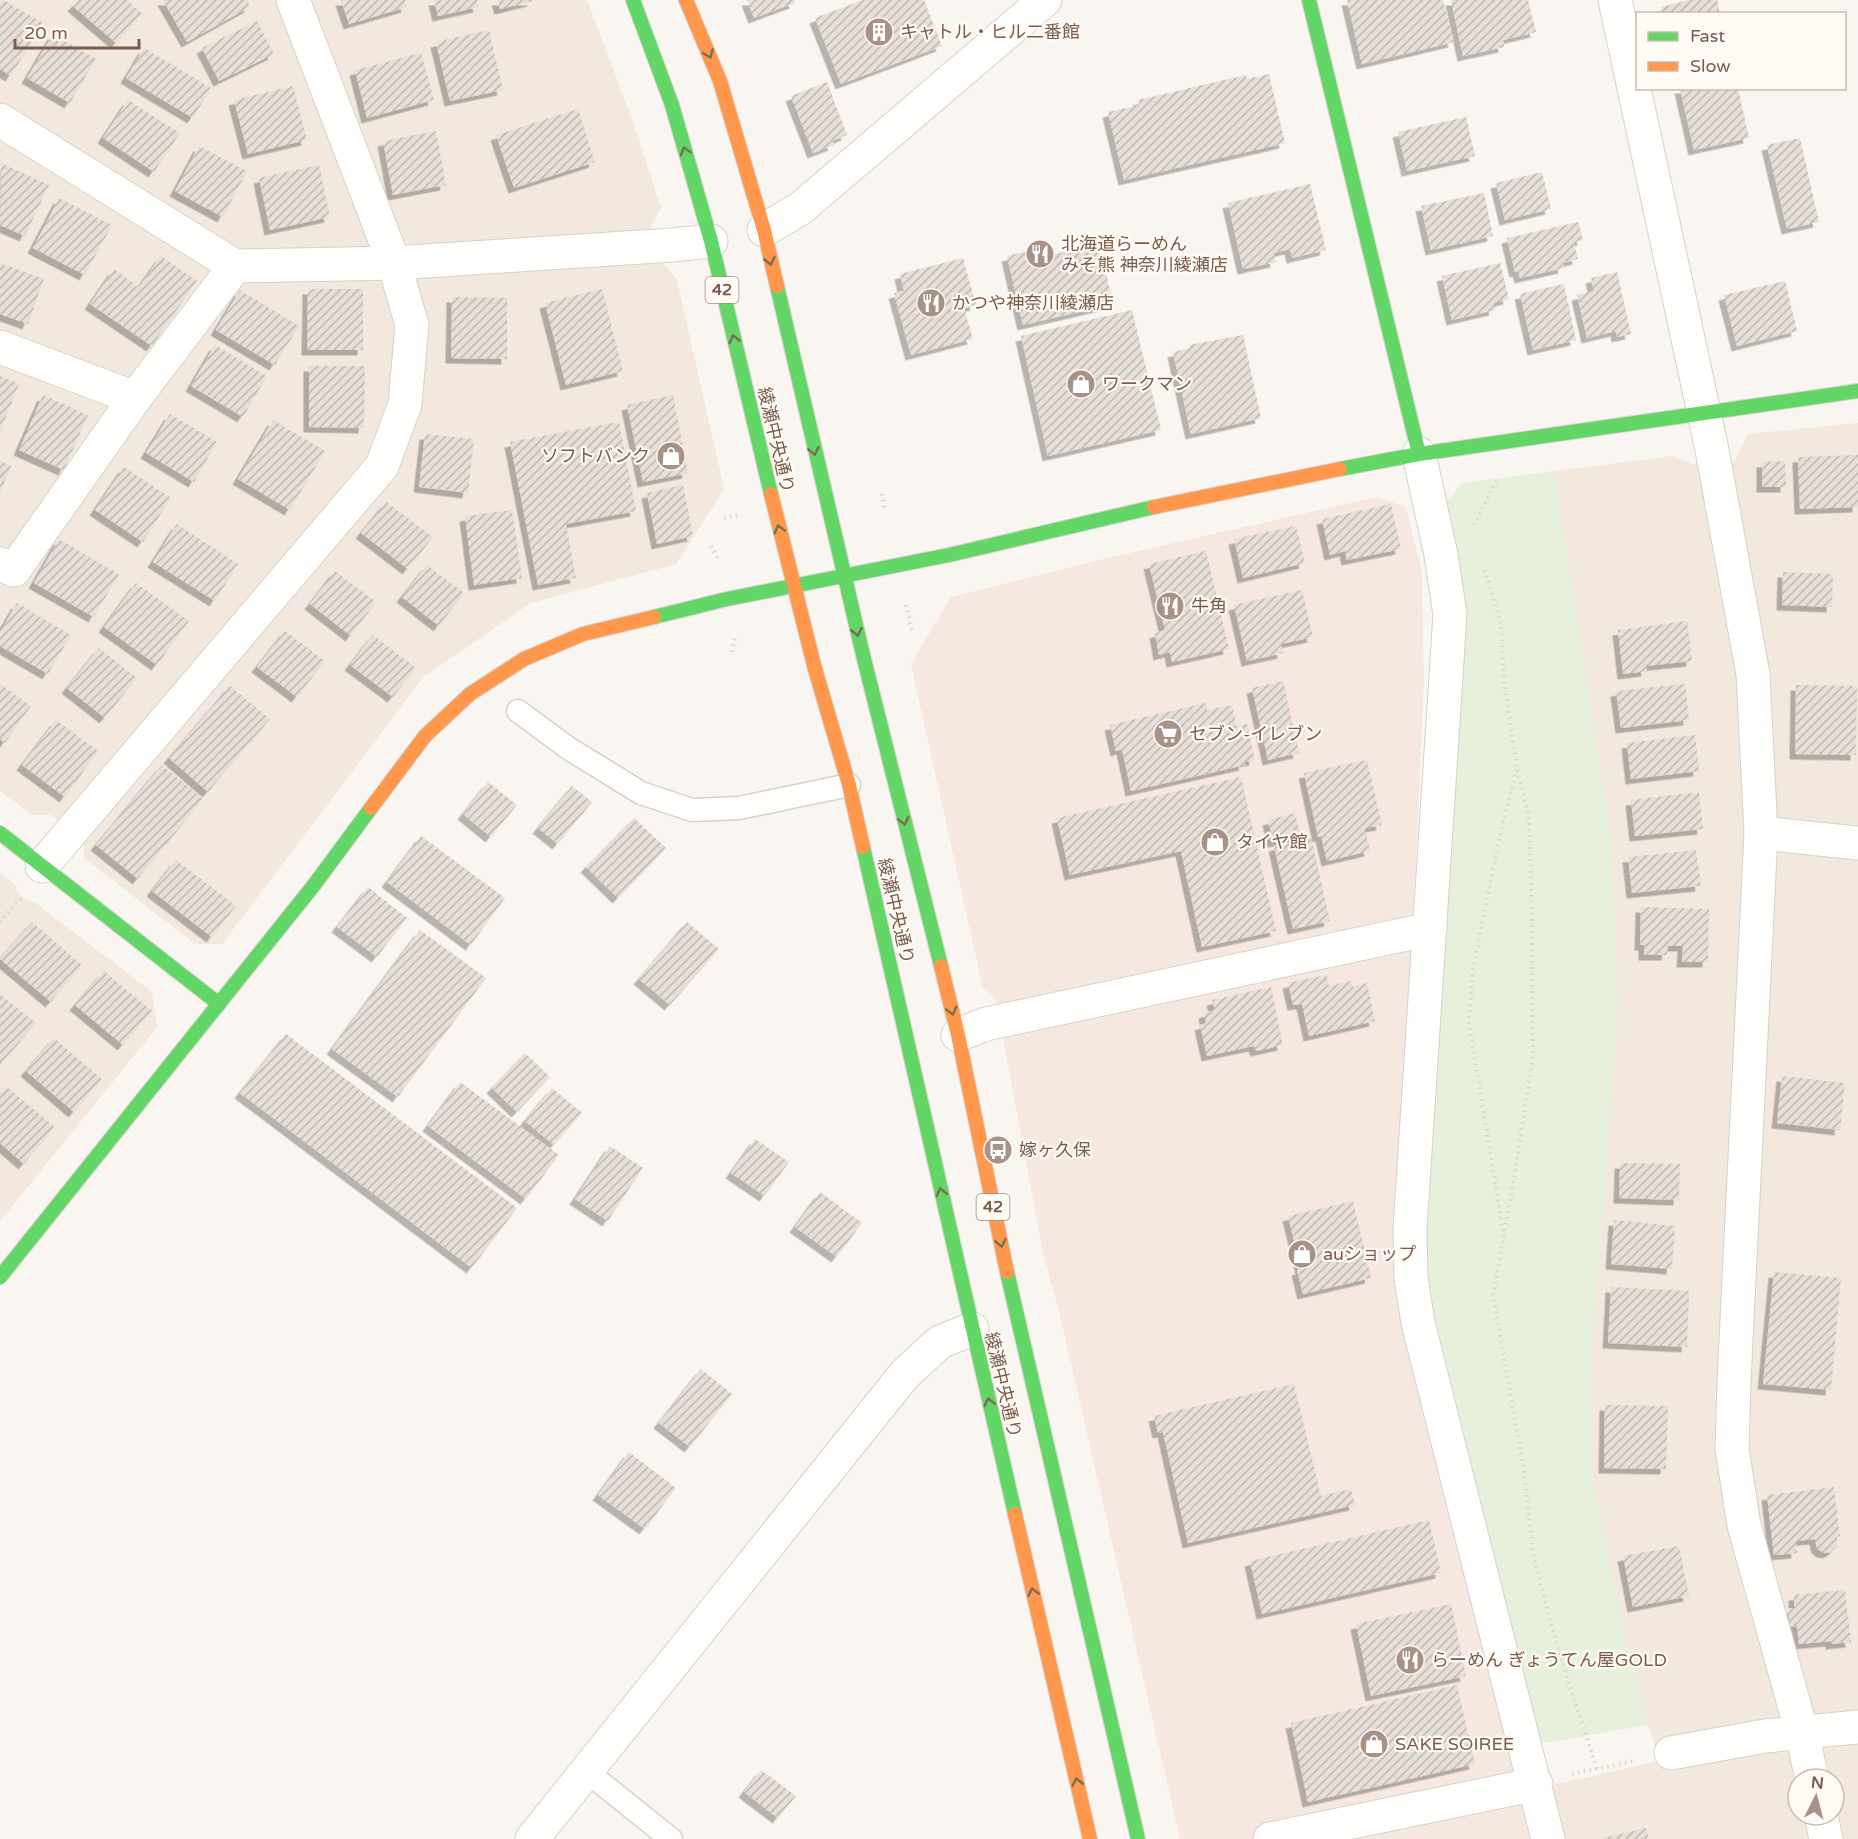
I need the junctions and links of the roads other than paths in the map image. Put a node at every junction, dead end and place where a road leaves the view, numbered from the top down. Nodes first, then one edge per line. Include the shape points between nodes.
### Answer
1 (293, 0) edge
2 (633, 0) edge
3 (686, 0) edge
4 (1045, 0) edge
5 (1309, 0) edge
6 (1615, 0) edge
7 (0, 120) edge
8 (764, 230) junction
9 (711, 241) junction
10 (394, 263) junction
11 (235, 266) junction
12 (0, 347) edge
13 (1858, 391) edge
14 (135, 398) junction
15 (1703, 413) junction
16 (1419, 454) junction
17 (0, 564) edge
18 (844, 575) junction
19 (793, 586) junction
20 (518, 711) dead end
21 (849, 785) junction
22 (1761, 832) junction
23 (0, 833) edge
24 (1858, 843) edge
25 (35, 878) junction
26 (1430, 929) junction
27 (219, 1004) junction
28 (958, 1035) junction
29 (0, 1277) edge
30 (972, 1329) junction
31 (1858, 1727) edge
32 (1802, 1733) junction
33 (1671, 1753) road end
34 (1809, 1767) edge
35 (586, 1771) junction
36 (1536, 1784) junction
37 (532, 1839) edge
38 (671, 1839) edge
39 (1090, 1839) edge
40 (1138, 1839) edge
41 (1270, 1839) edge
42 (1548, 1839) edge

1 - 10 street
9 -> 2 main road, 綾瀬中央通り / 42 via 672,105
3 -> 8 main road, 綾瀬中央通り / 42 via 720,81
4 - 8 street via 801,208
5 - 16 main road
6 - 15 street
7 - 11 street
8 -> 18 main road, 綾瀬中央通り / 42
9 - 10 street
19 -> 9 main road, 綾瀬中央通り / 42
10 - 11 street
10 - 25 street via 412,325 405,404 382,466
11 - 14 street
12 - 14 street
13 - 15 main road
14 - 17 street via 14,570
15 - 16 main road
15 - 22 street via 1754,674
16 - 18 main road via 1183,500 949,555
16 - 26 street via 1450,614
18 - 19 main road
18 -> 28 main road, 綾瀬中央通り / 42
19 - 21 main road, 綾瀬中央通り / 42
19 - 27 main road via 583,634 524,659 470,694 425,736
20 - 21 lane via 568,748 641,793 692,810 739,808
30 -> 21 main road, 綾瀬中央通り / 42
22 - 24 street
22 - 32 street via 1732,1449 1744,1525
23 - 25 main road
25 - 27 main road
26 - 28 street via 986,1024
26 - 36 street via 1410,1229 1411,1277 1418,1323
27 - 29 main road
28 -> 40 main road, 綾瀬中央通り / 42 via 1018,1324
30 - 35 street via 940,1342 905,1374
39 -> 30 main road, 綾瀬中央通り / 42
31 - 32 street
32 - 33 street
32 - 34 street
35 - 37 street
35 - 38 lane
36 - 41 street
36 - 42 street

